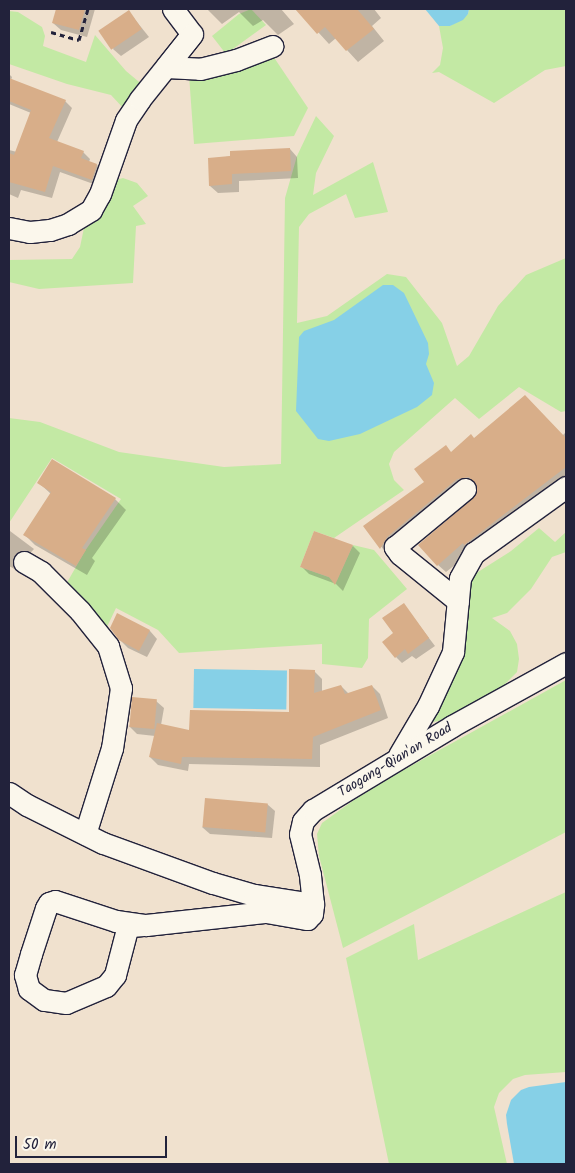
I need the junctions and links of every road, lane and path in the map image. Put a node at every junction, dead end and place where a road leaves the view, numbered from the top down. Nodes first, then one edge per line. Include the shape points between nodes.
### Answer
1 (88, 9) edge
2 (173, 9) edge
3 (51, 32) dead end
4 (272, 46) dead end
5 (166, 67) junction
6 (9, 228) edge
7 (566, 487) edge
8 (465, 489) dead end
9 (24, 562) dead end
10 (458, 601) junction
11 (566, 663) edge
12 (398, 758) junction
13 (9, 793) edge
14 (85, 834) junction
15 (313, 904) junction
16 (143, 925) junction

1 - 3 path via 79,40
2 - 5 street via 192,34
4 - 5 street via 200,69
5 - 6 street via 126,120 100,194 91,210 50,230 30,232
7 - 10 street via 474,553 460,578
8 - 10 street via 395,547
9 - 14 street via 41,572 61,591 108,646 121,688 112,748
10 - 12 street via 453,652 428,706
11 - 12 street, Taogang-Qian'an Road
12 - 15 street, Taogang-Qian'an Road via 313,810 303,821 300,834
13 - 14 street
14 - 15 street via 213,883
15 - 16 street via 312,914 307,919 266,912
16 - 16 street via 127,929 115,975 106,986 66,1004 44,1000 29,988 26,975 49,903 55,901 116,921

